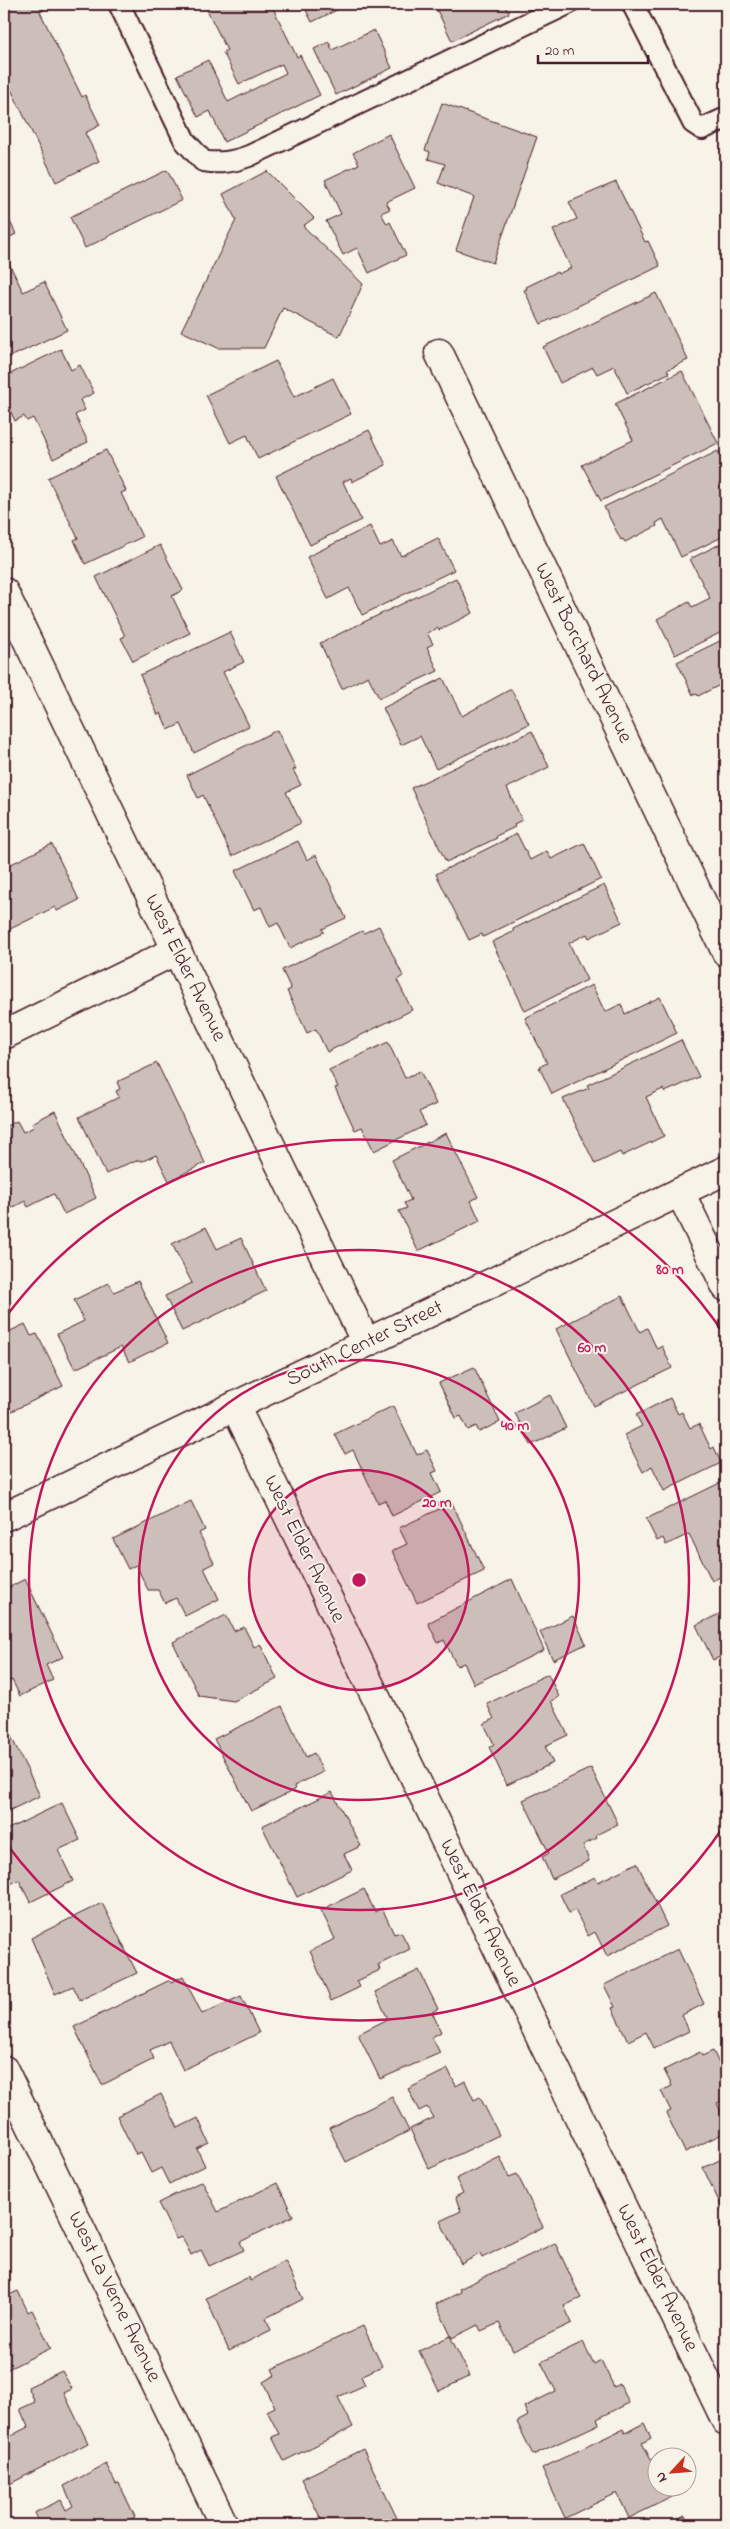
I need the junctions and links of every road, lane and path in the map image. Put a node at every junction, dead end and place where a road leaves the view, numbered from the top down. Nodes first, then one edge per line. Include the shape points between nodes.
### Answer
1 (119, 4) edge
2 (568, 4) edge
3 (639, 4) edge
4 (726, 118) edge
5 (439, 353) dead end
6 (4, 592) edge
7 (177, 950) junction
8 (726, 952) edge
9 (4, 1035) edge
10 (726, 1170) edge
11 (680, 1192) junction
12 (726, 1287) edge
13 (366, 1343) junction
14 (235, 1406) junction
15 (4, 1517) edge
16 (4, 2070) edge
17 (726, 2420) edge
18 (224, 2525) edge

1 - 2 lane via 185,141 203,161 229,163
3 - 4 lane via 634,7 693,123 702,129
5 - 8 street, West Borchard Avenue
6 - 7 street, West Elder Avenue
7 - 9 street
7 - 13 street, West Elder Avenue
10 - 11 street, South Center Street
11 - 12 street
11 - 13 street, South Center Street
13 - 14 street, South Center Street
14 - 15 street, South Center Street
14 - 17 street, West Elder Avenue
16 - 18 street, West La Verne Avenue

